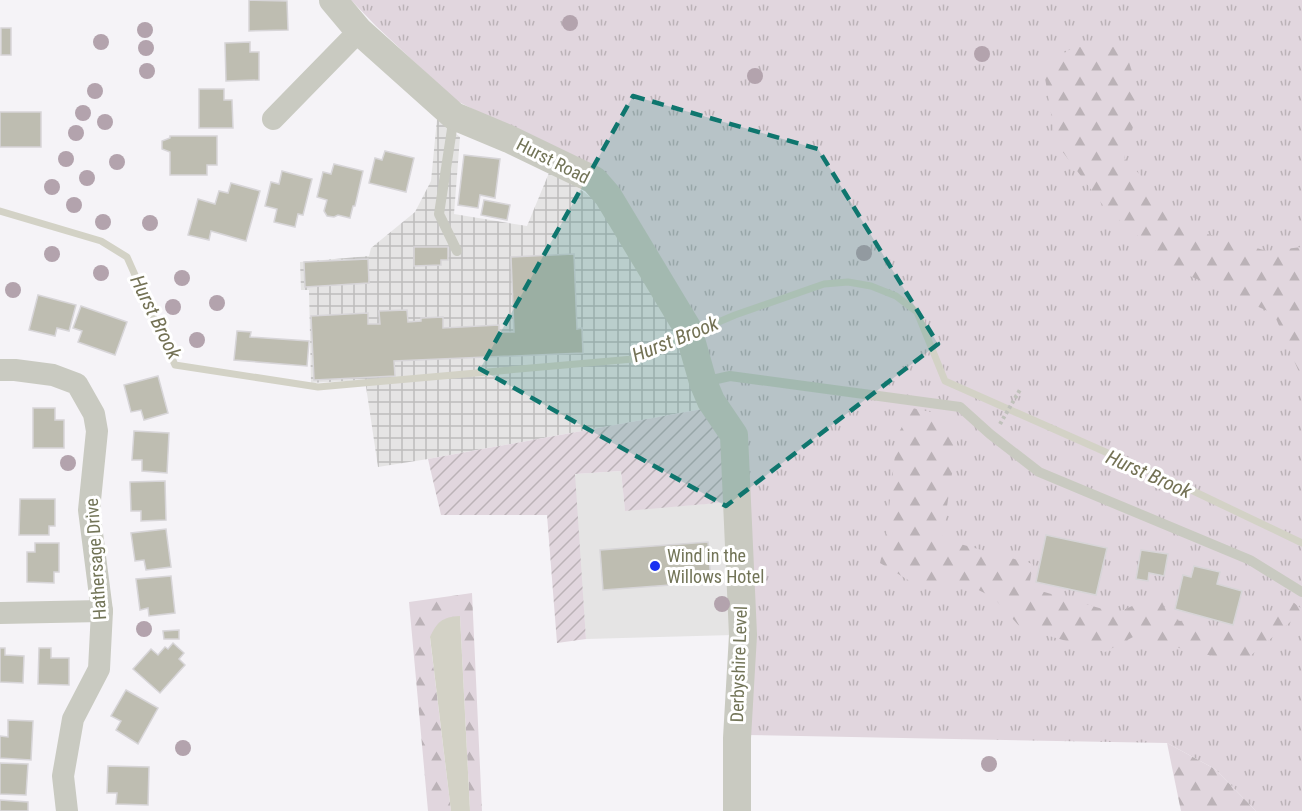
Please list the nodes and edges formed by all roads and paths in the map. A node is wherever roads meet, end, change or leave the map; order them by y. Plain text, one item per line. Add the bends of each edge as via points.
1 (333, 0) edge
2 (359, 31) junction
3 (454, 116) junction
4 (273, 119) dead end
5 (457, 251) dead end
6 (0, 370) edge
7 (700, 374) junction
8 (1021, 388) dead end
9 (1001, 422) dead end
10 (1302, 592) edge
11 (102, 611) junction
12 (0, 613) edge
13 (68, 811) edge
14 (737, 811) edge

1 - 2 street, Hurst Road
2 - 3 street, Hurst Road
2 - 4 street
3 - 5 lane via 439,214
3 - 7 street, Hurst Road via 594,180 608,196 688,329
6 - 11 street, Hathersage Drive via 53,375 77,384 94,414 97,431 89,510
7 - 10 lane via 960,407 1039,472 1250,560
7 - 14 street, Derbyshire Level via 711,401 734,435 743,635
8 - 9 path
11 - 12 street
11 - 13 street, Hathersage Drive via 99,669 74,719 63,776

